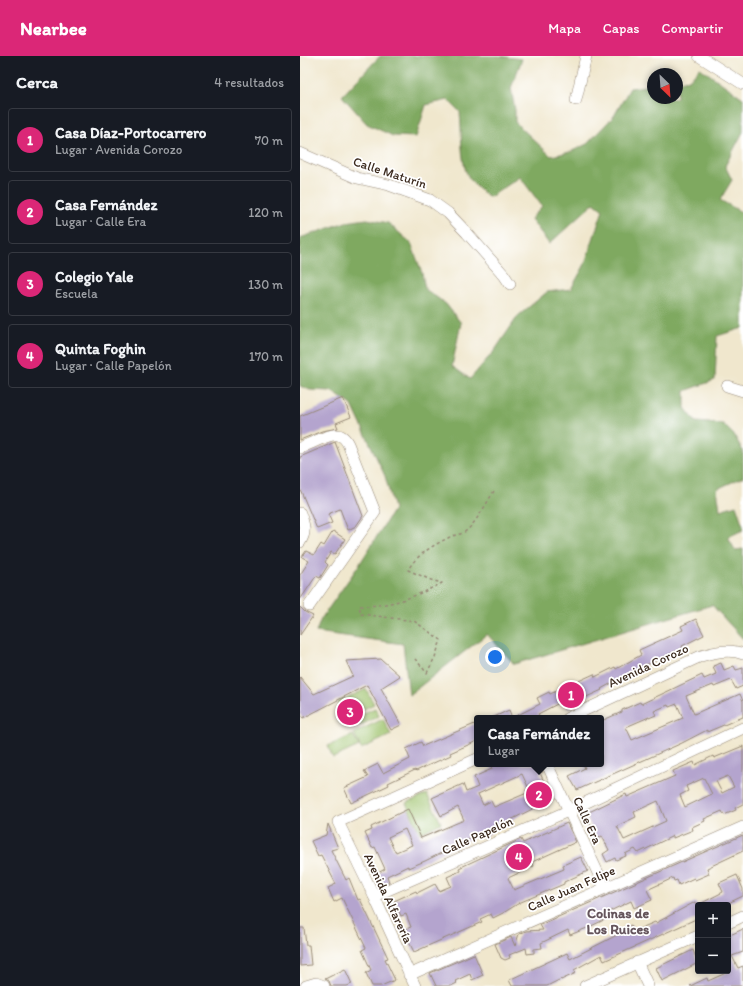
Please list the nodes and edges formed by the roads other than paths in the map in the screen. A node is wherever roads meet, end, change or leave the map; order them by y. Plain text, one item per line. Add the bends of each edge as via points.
1 (586, 56) edge
2 (699, 56) edge
3 (743, 84) edge
4 (576, 100) dead end
5 (300, 153) edge
6 (510, 284) dead end
7 (728, 386) dead end
8 (743, 391) edge
9 (300, 448) edge
10 (300, 513) edge
11 (300, 542) edge
12 (309, 606) dead end
13 (743, 654) edge
14 (574, 715) edge
15 (743, 728) edge
16 (474, 761) edge
17 (548, 767) edge
18 (568, 810) junction
19 (743, 827) edge
20 (605, 888) junction
21 (374, 896) junction
22 (743, 916) edge
23 (731, 922) edge
24 (695, 937) edge
25 (637, 962) junction
26 (410, 975) junction
27 (306, 986) edge
28 (324, 986) edge
29 (415, 986) edge
30 (585, 986) edge
31 (648, 986) edge

1 - 4 street
2 - 3 street
5 - 6 street, Calle Maturín via 357,178 390,185 430,200 448,213
7 - 8 street
9 - 12 street via 333,435 345,439 375,512
10 - 11 street via 305,533
13 - 14 street, Avenida Corozo via 712,652
15 - 18 street, Calle Papelón
16 - 21 street, Avenida Alfarería via 338,822
17 - 18 street, Calle Era
18 - 20 street, Calle Era
18 - 21 street, Calle Papelón
19 - 20 street, Calle Juan Felipe
20 - 26 street, Calle Juan Felipe
21 - 26 street, Avenida Alfarería
22 - 23 street
24 - 25 street
25 - 30 street
25 - 31 street
26 - 29 street, Avenida Alfarería
27 - 28 street via 316,983

